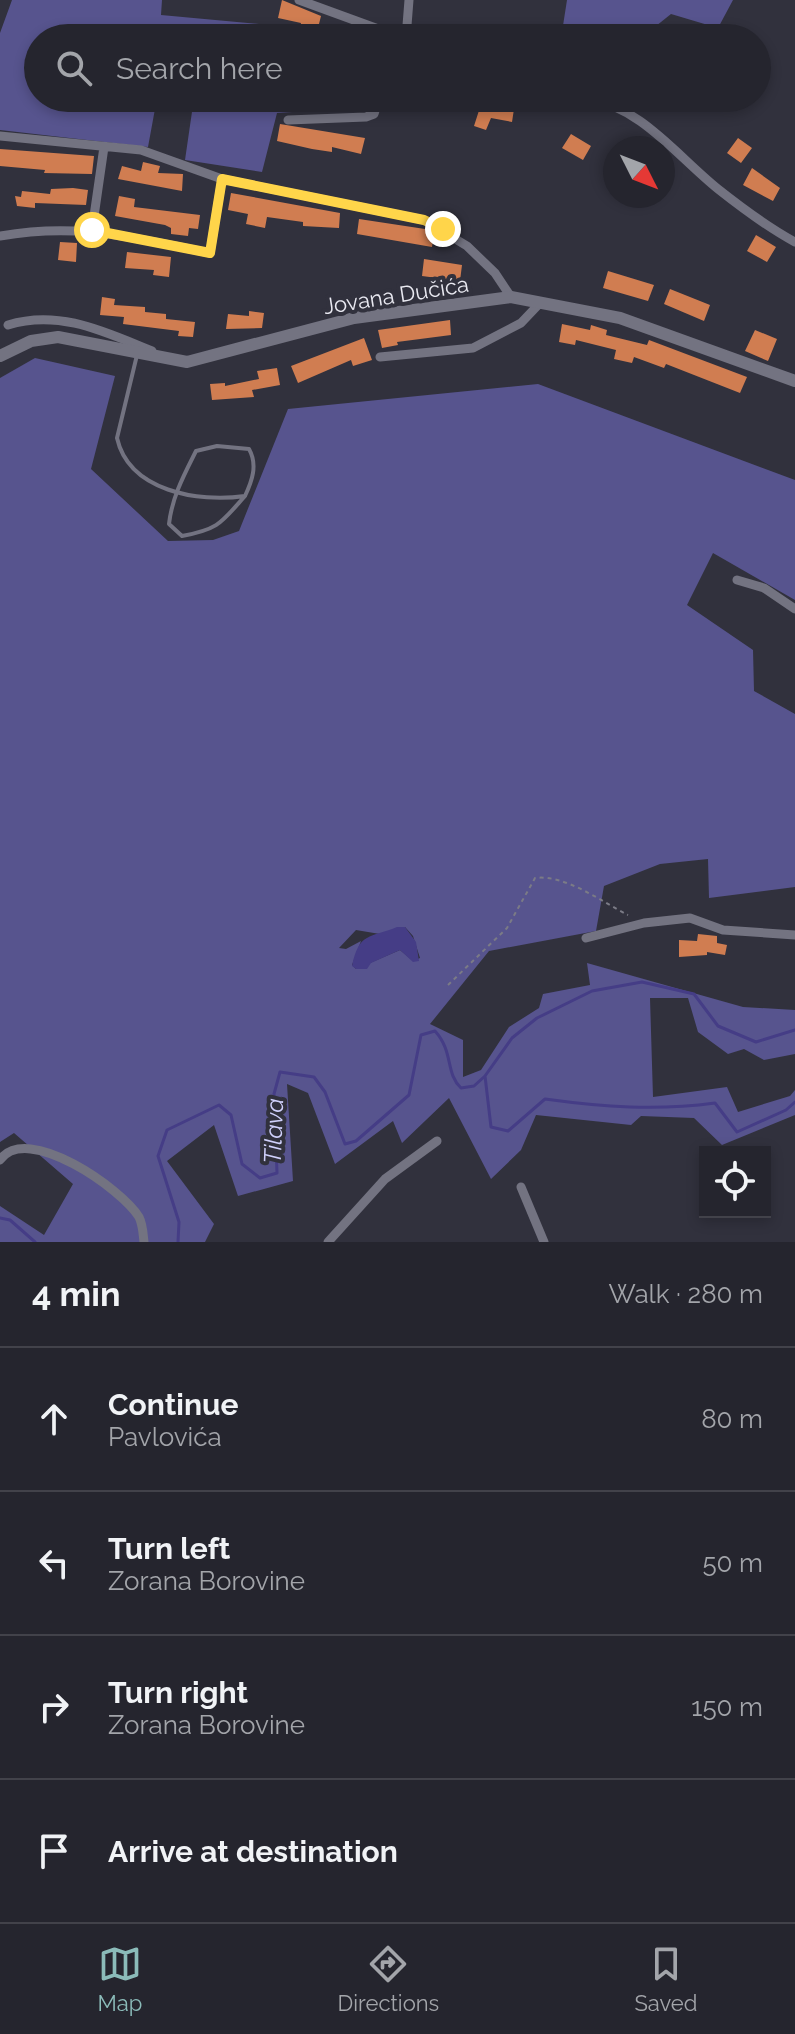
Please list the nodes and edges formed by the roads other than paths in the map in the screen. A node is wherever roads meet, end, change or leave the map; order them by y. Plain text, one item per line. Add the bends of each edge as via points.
1 (299, 0) edge
2 (409, 0) edge
3 (361, 24) edge
4 (406, 24) edge
5 (375, 112) edge
6 (625, 112) edge
7 (288, 120) dead end
8 (0, 136) edge
9 (104, 147) junction
10 (222, 179) junction
11 (92, 230) junction
12 (0, 236) edge
13 (795, 242) edge
14 (511, 297) junction
15 (540, 303) junction
16 (8, 325) dead end
17 (137, 352) junction
18 (0, 356) edge
19 (166, 357) junction
20 (380, 357) dead end
21 (795, 381) edge
22 (177, 492) junction
23 (245, 496) junction
24 (737, 580) dead end
25 (795, 609) edge
26 (795, 935) edge
27 (586, 938) dead end
28 (437, 1141) dead end
29 (0, 1160) edge
30 (521, 1187) dead end
31 (144, 1242) edge
32 (328, 1242) edge
33 (544, 1242) edge

1 - 3 street
2 - 4 street
5 - 7 street via 366,117
6 - 13 street via 720,190
8 - 9 street
9 - 10 street via 141,150
9 - 11 street
10 - 11 street via 210,253
10 - 14 street via 424,220 476,254
11 - 12 street via 53,228
14 - 15 main road, Jovana Dučića
14 - 19 main road, Jovana Dučića via 354,318 205,359
15 - 20 street via 521,323 473,348
15 - 21 main road, Jovana Dučića via 620,318
16 - 19 street via 52,319 86,324
17 - 18 main road, Jovana Dučića via 58,337 31,341
17 - 19 main road, Jovana Dučića
17 - 22 lane via 119,421 120,452 134,472
22 - 23 lane
22 - 23 lane via 169,524 182,536 212,531
22 - 23 lane via 196,451 217,446 249,449 254,457
24 - 25 street via 764,588
26 - 27 street via 711,927 690,918
28 - 32 street via 385,1179
29 - 31 street via 17,1149 71,1161 137,1215
30 - 33 street

